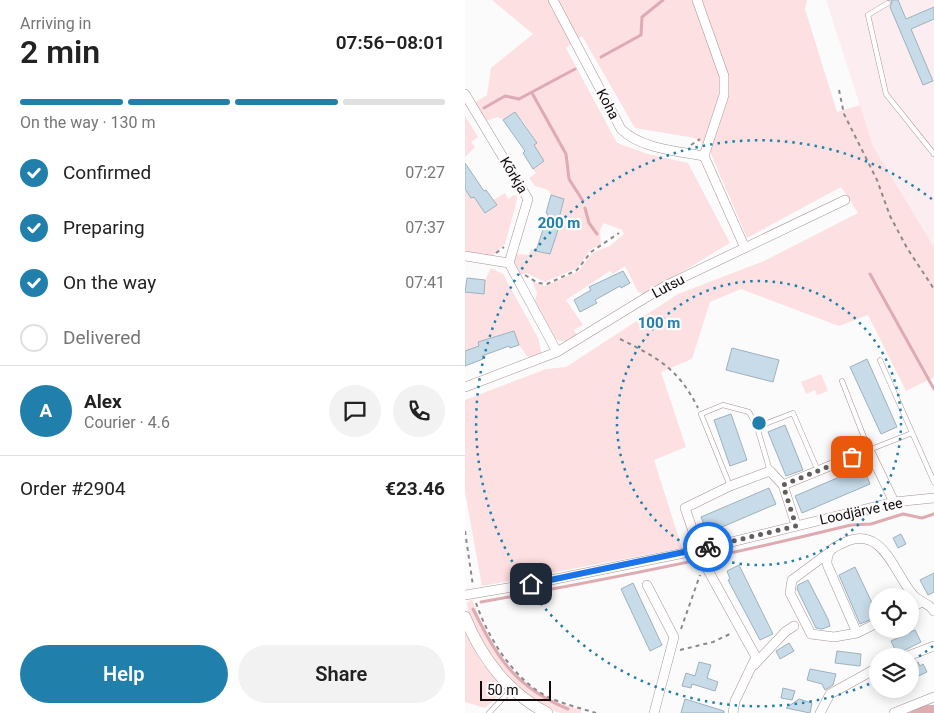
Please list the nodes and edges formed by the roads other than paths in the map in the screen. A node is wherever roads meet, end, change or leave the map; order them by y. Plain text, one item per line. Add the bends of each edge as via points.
1 (553, 0) edge
2 (697, 0) edge
3 (888, 3) dead end
4 (465, 94) edge
5 (934, 154) edge
6 (704, 156) junction
7 (845, 200) dead end
8 (745, 248) junction
9 (465, 256) edge
10 (509, 262) junction
11 (557, 352) junction
12 (880, 360) dead end
13 (842, 381) dead end
14 (465, 387) edge
15 (757, 428) junction
16 (912, 433) junction
17 (869, 450) junction
18 (770, 471) junction
19 (818, 471) junction
20 (934, 482) edge
21 (783, 485) junction
22 (730, 486) junction
23 (934, 498) edge
24 (894, 502) junction
25 (796, 526) junction
26 (700, 552) junction
27 (827, 554) junction
28 (647, 585) dead end
29 (465, 595) edge
30 (922, 602) junction
31 (919, 604) edge
32 (934, 611) edge
33 (465, 616) edge
34 (794, 626) dead end
35 (869, 628) edge
36 (857, 633) junction
37 (934, 646) edge
38 (919, 652) edge
39 (753, 665) junction
40 (869, 672) edge
41 (511, 690) junction
42 (934, 696) edge
43 (489, 713) edge
44 (547, 713) edge
45 (654, 713) edge
46 (733, 713) edge
47 (820, 713) edge
48 (894, 713) edge

1 - 6 street, Koha via 621,129 642,143
2 - 6 street via 725,85
3 - 5 lane via 868,15 886,94
4 - 10 street, Kõrkja via 528,199
6 - 8 street
7 - 8 street, Lutsu
8 - 11 street, Lutsu via 665,286
9 - 10 street
10 - 11 street
11 - 14 street, Lutsu
12 - 16 lane
13 - 17 lane
15 - 18 lane
15 - 19 lane via 793,413
15 - 22 lane via 749,412 723,405 701,414
16 - 17 lane
16 - 20 lane
17 - 19 street
17 - 24 street
18 - 21 street
18 - 22 street
19 - 21 street
21 - 25 street
22 - 26 street via 685,508
23 - 24 street, Loodjärve tee
24 - 25 street, Loodjärve tee
25 - 26 street, Loodjärve tee
26 - 29 street, Loodjärve tee
26 - 39 street via 756,657
27 - 30 street via 846,541 866,539 879,543 914,596
27 - 36 street via 827,564
27 - 36 street via 792,580 790,593 811,634 835,637
28 - 45 street via 674,637
30 - 31 street
30 - 32 street
33 - 41 street via 493,667
34 - 39 street
35 - 36 street
37 - 38 street
39 - 46 street via 735,701
40 - 47 street via 830,694
41 - 43 lane
41 - 44 street
42 - 48 street

